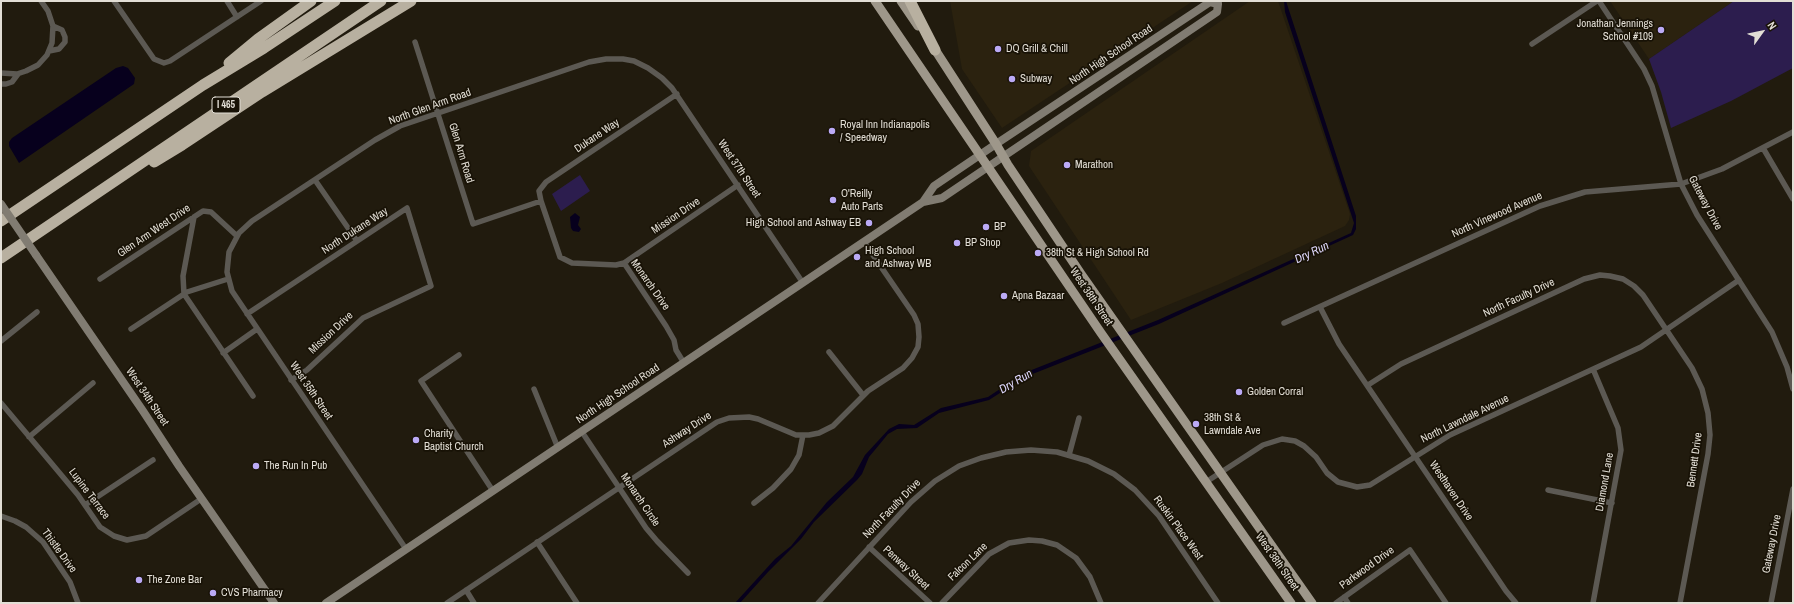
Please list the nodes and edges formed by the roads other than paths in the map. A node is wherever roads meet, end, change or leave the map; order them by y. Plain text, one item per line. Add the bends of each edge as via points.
1 (41, 1) edge
2 (114, 1) edge
3 (226, 1) edge
4 (311, 1) edge
5 (335, 1) edge
6 (381, 1) edge
7 (411, 1) edge
8 (875, 1) edge
9 (901, 1) edge
10 (910, 1) edge
11 (1598, 1) edge
12 (258, 2) edge
13 (1220, 3) edge
14 (237, 17) junction
15 (53, 26) junction
16 (415, 42) dead end
17 (1532, 44) dead end
18 (935, 50) junction
19 (49, 51) junction
20 (653, 71) joint
21 (1, 73) edge
22 (18, 74) junction
23 (1, 84) edge
24 (203, 85) junction
25 (677, 94) junction
26 (439, 114) junction
27 (1793, 132) edge
28 (996, 144) junction
29 (1763, 148) junction
30 (980, 156) junction
31 (1002, 157) junction
32 (988, 166) junction
33 (315, 180) junction
34 (1681, 184) junction
35 (738, 185) junction
36 (1793, 199) edge
37 (541, 201) junction
38 (923, 202) junction
39 (1, 204) edge
40 (72, 210) junction
41 (194, 217) junction
42 (1, 220) edge
43 (237, 236) junction
44 (357, 241) junction
45 (864, 242) junction
46 (1, 258) edge
47 (624, 263) junction
48 (100, 279) dead end
49 (228, 279) junction
50 (1739, 280) junction
51 (803, 283) junction
52 (431, 286) joint
53 (184, 294) junction
54 (1320, 307) junction
55 (37, 312) dead end
56 (247, 314) junction
57 (1284, 323) dead end
58 (131, 329) dead end
59 (257, 329) junction
60 (1666, 330) junction
61 (1, 342) edge
62 (829, 352) dead end
63 (223, 353) junction
64 (459, 355) dead end
65 (684, 363) junction
66 (1593, 369) junction
67 (292, 380) junction
68 (93, 383) dead end
69 (1368, 385) junction
70 (534, 389) dead end
71 (1793, 389) edge
72 (863, 395) junction
73 (253, 396) dead end
74 (1, 403) edge
75 (1079, 418) dead end
76 (582, 432) junction
77 (803, 436) junction
78 (29, 437) junction
79 (558, 448) junction
80 (1069, 455) junction
81 (1416, 456) junction
82 (153, 460) dead end
83 (1220, 472) junction
84 (1206, 482) junction
85 (619, 487) junction
86 (1793, 489) edge
87 (1548, 490) dead end
88 (494, 491) junction
89 (201, 499) junction
90 (754, 503) dead end
91 (1612, 503) junction
92 (85, 505) junction
93 (1791, 510) edge
94 (1, 516) edge
95 (537, 542) junction
96 (869, 547) junction
97 (406, 549) junction
98 (688, 573) dead end
99 (466, 590) junction
100 (1344, 597) junction
101 (78, 603) edge
102 (274, 603) edge
103 (326, 603) edge
104 (447, 603) edge
105 (474, 603) edge
106 (577, 603) edge
107 (818, 603) edge
108 (930, 603) edge
109 (942, 603) edge
110 (1101, 603) edge
111 (1218, 603) edge
112 (1291, 603) edge
113 (1312, 603) edge
114 (1336, 603) edge
115 (1348, 603) edge
116 (1446, 603) edge
117 (1516, 603) edge
118 (1593, 603) edge
119 (1680, 603) edge
120 (1771, 603) edge

1 - 15 street
2 - 14 street via 154,59 162,63 170,61
3 - 14 street
4 - 24 highway via 258,39
5 - 24 highway, I 465
6 - 40 highway, I 465
7 - 40 highway via 262,92 182,145
8 - 30 main road, West 38th Street
9 - 18 main road, West 38th Street
10 - 18 highway
11 - 17 street
11 - 34 street, Gateway Drive via 1639,60 1650,81
12 - 14 street
13 - 28 street, North High School Road via 1210,2
13 - 31 street, North High School Road via 1217,12
15 - 19 street
15 - 19 street via 62,30 65,40 59,49
16 - 26 street, Glen Arm Road
18 - 28 main road, West 38th Street
19 - 22 street via 35,67
20 - 25 street, West 37th Street
20 - 26 street, North Glen Arm Road via 630,60 596,60
21 - 22 street
22 - 23 street via 12,82
24 - 42 highway, I 465
25 - 35 street, West 37th Street
25 - 37 street, Dukane Way via 546,182 539,191
26 - 33 street, North Glen Arm Road via 389,132
26 - 37 street, Glen Arm Road via 473,224
27 - 29 street, North Vinewood Avenue
28 - 30 street, North High School Road
28 - 31 main road, West 38th Street
29 - 34 street, North Vinewood Avenue via 1717,171
29 - 36 street
30 - 32 main road, West 38th Street
30 - 38 street, North High School Road via 934,186
31 - 32 street, North High School Road
31 - 83 main road, West 38th Street
32 - 38 street, North High School Road via 942,198
32 - 84 main road, West 38th Street
33 - 43 street, North Glen Arm Road via 252,221
33 - 44 street
34 - 50 street, Gateway Drive via 1697,215
34 - 54 street, North Vinewood Avenue via 1585,192 1540,206
35 - 47 street, Mission Drive
35 - 51 street, West 37th Street
37 - 47 street, Monarch Drive via 560,256 572,262 616,265
38 - 45 street, North High School Road
39 - 89 street, West 34th Street, bridge
40 - 46 highway, I 465
41 - 43 street, Glen Arm West Drive via 202,211 211,212
41 - 48 street, Glen Arm West Drive
41 - 53 street via 183,276
43 - 49 street, West 35th Street via 227,258
44 - 52 street, North Dukane Way via 407,208
44 - 56 street, North Dukane Way
45 - 51 street, North High School Road
45 - 72 street, Ashway Drive via 914,315 919,337 917,350 908,363
47 - 65 street, Monarch Drive via 666,326
49 - 53 street
49 - 56 street, West 35th Street via 235,297
50 - 60 street, North Lawndale Avenue
50 - 71 street, Gateway Drive via 1772,332
51 - 65 street, North High School Road
52 - 67 street, Mission Drive via 362,318 307,370
53 - 58 street
53 - 63 street
54 - 57 street, North Vinewood Avenue
54 - 69 street, Westhaven Drive via 1335,336
55 - 61 street
56 - 59 street, West 35th Street
59 - 63 street
59 - 67 street, West 35th Street
60 - 66 street, North Lawndale Avenue via 1641,346
60 - 69 street, North Faculty Drive via 1634,286 1616,277 1593,276 1401,364
60 - 119 street, Bennett Drive via 1695,374 1704,395 1710,429 1707,461
62 - 72 street
63 - 73 street
64 - 88 street via 421,381
65 - 76 street, North High School Road
66 - 81 street, North Lawndale Avenue via 1450,435
66 - 91 street, Diamond Lane via 1615,419 1620,438 1621,457
67 - 97 street, West 35th Street
68 - 78 street
69 - 81 street, Westhaven Drive
70 - 79 street
72 - 77 street, Ashway Drive via 830,428
74 - 78 street, Lupine Terrace
75 - 80 street
76 - 79 street, North High School Road
76 - 85 street, Monarch Circle
77 - 85 street, Ashway Drive via 755,418 730,418 712,425
77 - 90 street via 799,455 791,469 774,488
78 - 92 street, Lupine Terrace
79 - 88 street, North High School Road
80 - 96 street, North Faculty Drive via 1050,451 1021,450 993,454 966,463 940,477 922,491
80 - 111 street, Ruskin Place West via 1102,468 1140,494 1159,516
81 - 83 street, North Lawndale Avenue via 1374,483 1354,487 1343,485 1333,479 1304,446 1296,441 1282,439 1263,445
81 - 117 street, Westhaven Drive
82 - 92 street
83 - 84 street, North Lawndale Avenue
83 - 113 main road, West 38th Street
84 - 112 main road, West 38th Street
85 - 95 street, Ashway Drive
85 - 98 street, Monarch Circle via 657,541
86 - 93 street, Gateway Drive
87 - 91 street
88 - 97 street, North High School Road
89 - 92 street, Lupine Terrace via 149,535 133,539 120,538 105,531
89 - 102 street, West 34th Street
91 - 118 street, Diamond Lane
93 - 120 street, Gateway Drive
94 - 101 street, Thistle Drive via 26,527 43,542 70,582
95 - 99 street, Ashway Drive
95 - 106 street
96 - 107 street, North Faculty Drive
96 - 108 street, Penway Street
97 - 103 street, North High School Road
99 - 104 street, Ashway Drive
99 - 105 street
100 - 114 street, Parkwood Drive
100 - 115 street
100 - 116 street, Parkwood Drive via 1410,550
109 - 110 street, Falcon Lane via 989,554 1009,543 1029,540 1057,545 1076,558 1090,577

